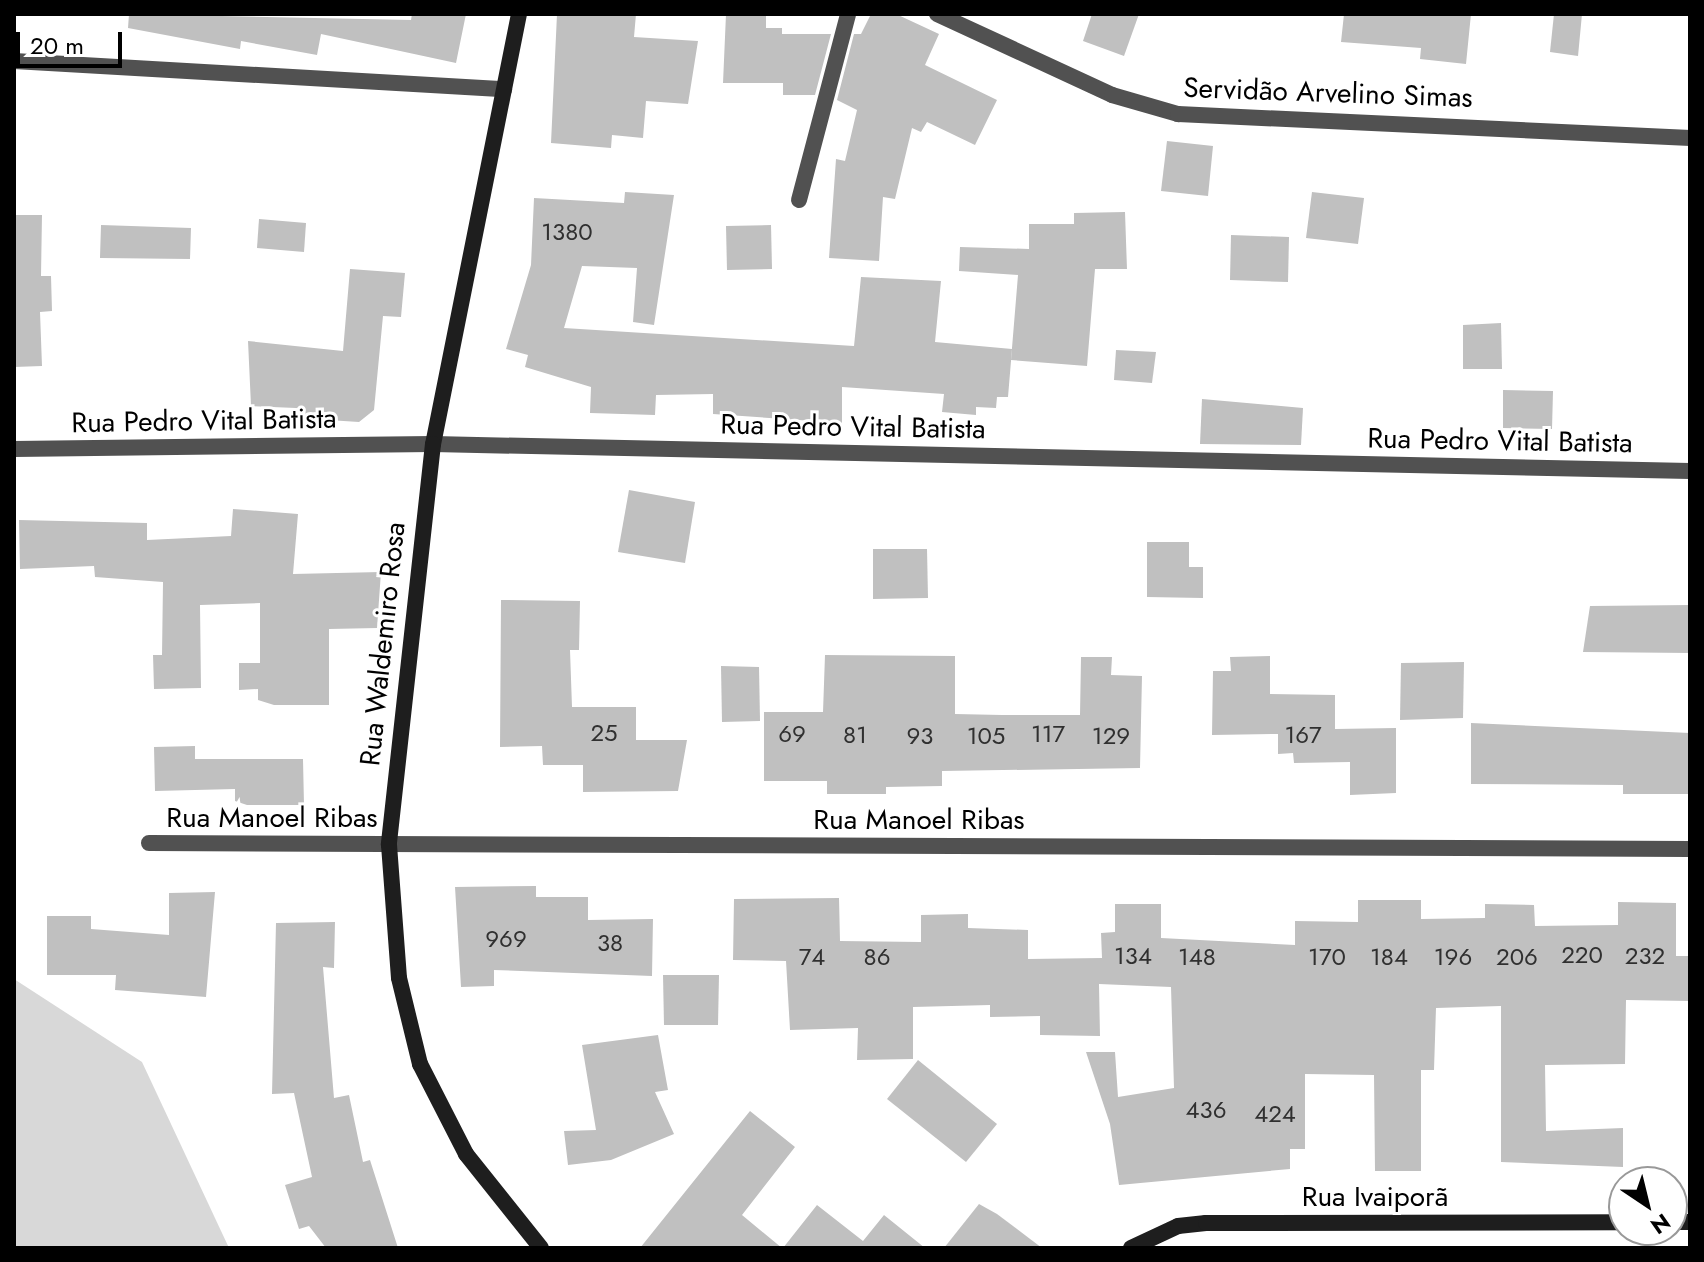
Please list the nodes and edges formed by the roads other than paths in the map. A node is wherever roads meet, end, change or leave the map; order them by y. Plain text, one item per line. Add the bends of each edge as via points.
1 (519, 14) edge
2 (848, 14) edge
3 (937, 14) edge
4 (14, 61) edge
5 (504, 89) junction
6 (1690, 138) edge
7 (799, 200) dead end
8 (433, 444) junction
9 (14, 449) edge
10 (1690, 471) edge
11 (149, 843) dead end
12 (389, 845) junction
13 (1690, 849) edge
14 (1608, 1222) edge
15 (541, 1248) edge
16 (1131, 1248) edge

1 - 5 street, Rua Waldemiro Rosa
2 - 7 street
3 - 6 street, Servidão Arvelino Simas via 1112,95 1178,114
4 - 5 street
5 - 8 street, Rua Waldemiro Rosa
8 - 9 street, Rua Pedro Vital Batista
8 - 10 street, Rua Pedro Vital Batista
8 - 12 street, Rua Waldemiro Rosa
11 - 12 street, Rua Manoel Ribas
12 - 13 street, Rua Manoel Ribas
12 - 15 street, Rua Waldemiro Rosa via 399,978 420,1064 466,1154
14 - 16 street, Rua Ivaiporã via 1206,1223 1178,1226

